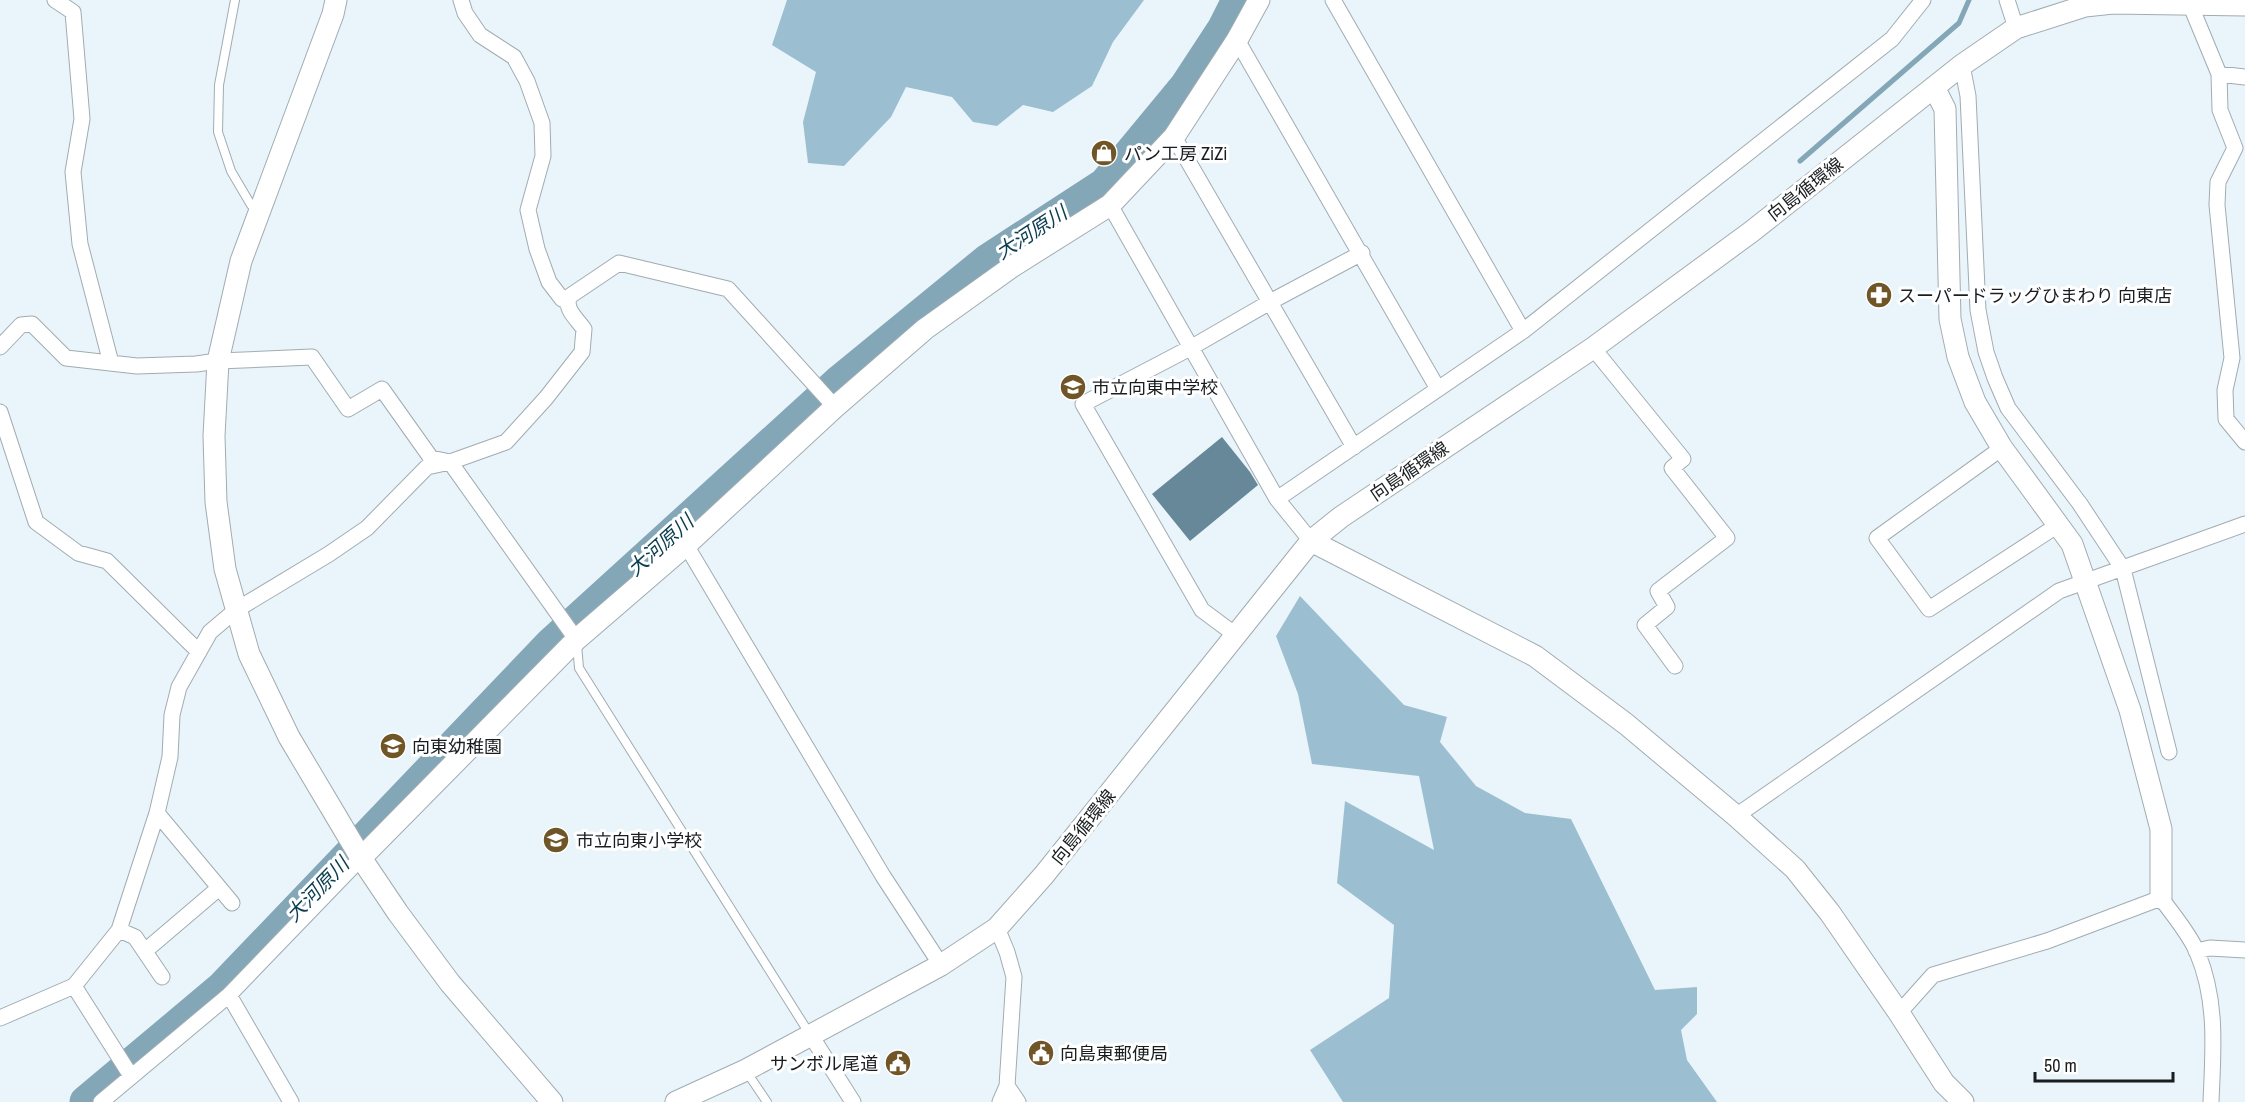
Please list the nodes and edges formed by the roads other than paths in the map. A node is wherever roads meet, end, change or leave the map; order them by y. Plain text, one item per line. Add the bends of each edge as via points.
1 (55, 0) edge
2 (235, 0) edge
3 (336, 0) edge
4 (461, 0) edge
5 (1259, 0) edge
6 (1333, 0) edge
7 (1923, 0) edge
8 (2008, 2) edge
9 (2190, 4) junction
10 (2245, 5) edge
11 (2016, 28) junction
12 (1237, 40) junction
13 (1962, 65) junction
14 (2219, 74) junction
15 (2245, 77) edge
16 (1934, 87) junction
17 (1174, 137) junction
18 (1110, 205) junction
19 (261, 211) junction
20 (1362, 253) junction
21 (567, 301) junction
22 (1270, 302) junction
23 (1523, 331) junction
24 (0, 347) edge
25 (1192, 347) junction
26 (1593, 348) junction
27 (218, 361) junction
28 (111, 363) junction
29 (1438, 389) junction
30 (835, 407) junction
31 (0, 412) edge
32 (2245, 442) edge
33 (1354, 447) junction
34 (2002, 448) junction
35 (450, 462) junction
36 (1277, 499) junction
37 (2058, 525) junction
38 (2245, 525) edge
39 (1311, 541) junction
40 (686, 545) junction
41 (2123, 569) junction
42 (2085, 581) junction
43 (237, 610) junction
44 (570, 631) junction
45 (1237, 636) junction
46 (198, 652) junction
47 (1675, 666) dead end
48 (2169, 752) dead end
49 (157, 813) junction
50 (1736, 816) junction
51 (361, 858) junction
52 (219, 888) junction
53 (2161, 898) junction
54 (232, 903) dead end
55 (997, 927) junction
56 (119, 930) junction
57 (2245, 950) edge
58 (145, 951) junction
59 (2196, 951) junction
60 (941, 965) junction
61 (162, 977) dead end
62 (74, 986) junction
63 (229, 995) junction
64 (1899, 1013) junction
65 (0, 1018) edge
66 (810, 1034) junction
67 (746, 1070) junction
68 (132, 1076) junction
69 (1007, 1086) junction
70 (100, 1102) edge
71 (291, 1102) edge
72 (552, 1102) edge
73 (676, 1102) edge
74 (767, 1102) edge
75 (853, 1102) edge
76 (1000, 1102) edge
77 (1018, 1102) edge
78 (1963, 1102) edge
79 (2211, 1102) edge

1 - 28 street via 73,12 82,119 73,172 80,244
2 - 19 lane via 219,85 218,132 231,171 251,205
3 - 19 street
4 - 21 street via 480,35 514,57 528,81 542,123 543,156 528,210 549,282
5 - 12 street
6 - 23 street
7 - 23 street via 1892,39
8 - 11 street
9 - 10 street, 向島循環線
9 - 11 street, 向島循環線 via 2085,6
9 - 14 street
11 - 13 street, 向島循環線
12 - 17 street
12 - 20 street
13 - 16 street, 向島循環線
13 - 41 street via 1968,96 1978,310 1986,352 2008,408
14 - 15 street
14 - 32 street via 2220,110 2235,148 2218,182 2217,205 2232,358 2225,390 2226,419
16 - 26 street, 向島循環線 via 1751,232
16 - 34 street via 1945,109 1950,319 1958,357 1975,402
17 - 18 street
17 - 22 street
18 - 25 street
18 - 30 street via 1013,266 925,329
19 - 27 street via 241,261
20 - 22 street
20 - 29 street
21 - 30 street via 619,262 728,289
21 - 35 street via 584,329 582,352 506,442
22 - 25 street
22 - 33 street
23 - 29 street
24 - 28 street via 21,325 32,324 66,358
25 - 36 street
25 - 45 street via 1083,404 1202,610
26 - 39 street, 向島循環線
26 - 47 street via 1683,459 1672,468 1727,538 1658,591 1667,608 1645,625
27 - 28 street via 137,366
27 - 35 street via 312,357 348,409 382,389 431,458
27 - 43 street via 216,502 225,569
29 - 33 street
30 - 40 street
31 - 46 street via 36,522 78,553 107,561
33 - 36 street
34 - 37 street
34 - 37 street via 1877,538 1929,609
35 - 43 street via 427,467 367,528
35 - 44 street
36 - 39 street
37 - 42 street via 2072,544
38 - 41 street
39 - 45 street, 向島循環線
39 - 50 street via 1535,656 1626,724
40 - 44 street
40 - 60 street via 883,876
41 - 42 street
41 - 48 street
42 - 50 street via 2059,591
42 - 53 street via 2130,710 2161,830
43 - 46 street via 210,632
43 - 51 street via 249,654 289,737
44 - 51 street
44 - 66 lane via 579,668
45 - 55 street, 向島循環線 via 1044,875
46 - 49 street via 179,687 172,715 170,758
49 - 52 street
49 - 56 street
50 - 64 street via 1795,869
51 - 63 street
51 - 72 street via 450,983
52 - 54 street
52 - 58 street
53 - 59 street
53 - 64 street via 2047,941 1933,975
55 - 60 street, 向島循環線
55 - 69 street via 1014,977
56 - 58 street via 135,937
56 - 62 street
57 - 59 street
58 - 61 street
59 - 79 street via 2214,1023
60 - 66 street, 向島循環線
62 - 65 street
62 - 68 street
63 - 68 street
63 - 71 street
64 - 78 street via 1944,1083
66 - 67 street, 向島循環線
66 - 75 street
67 - 73 street, 向島循環線
67 - 74 lane
68 - 70 street
69 - 76 street
69 - 77 street

